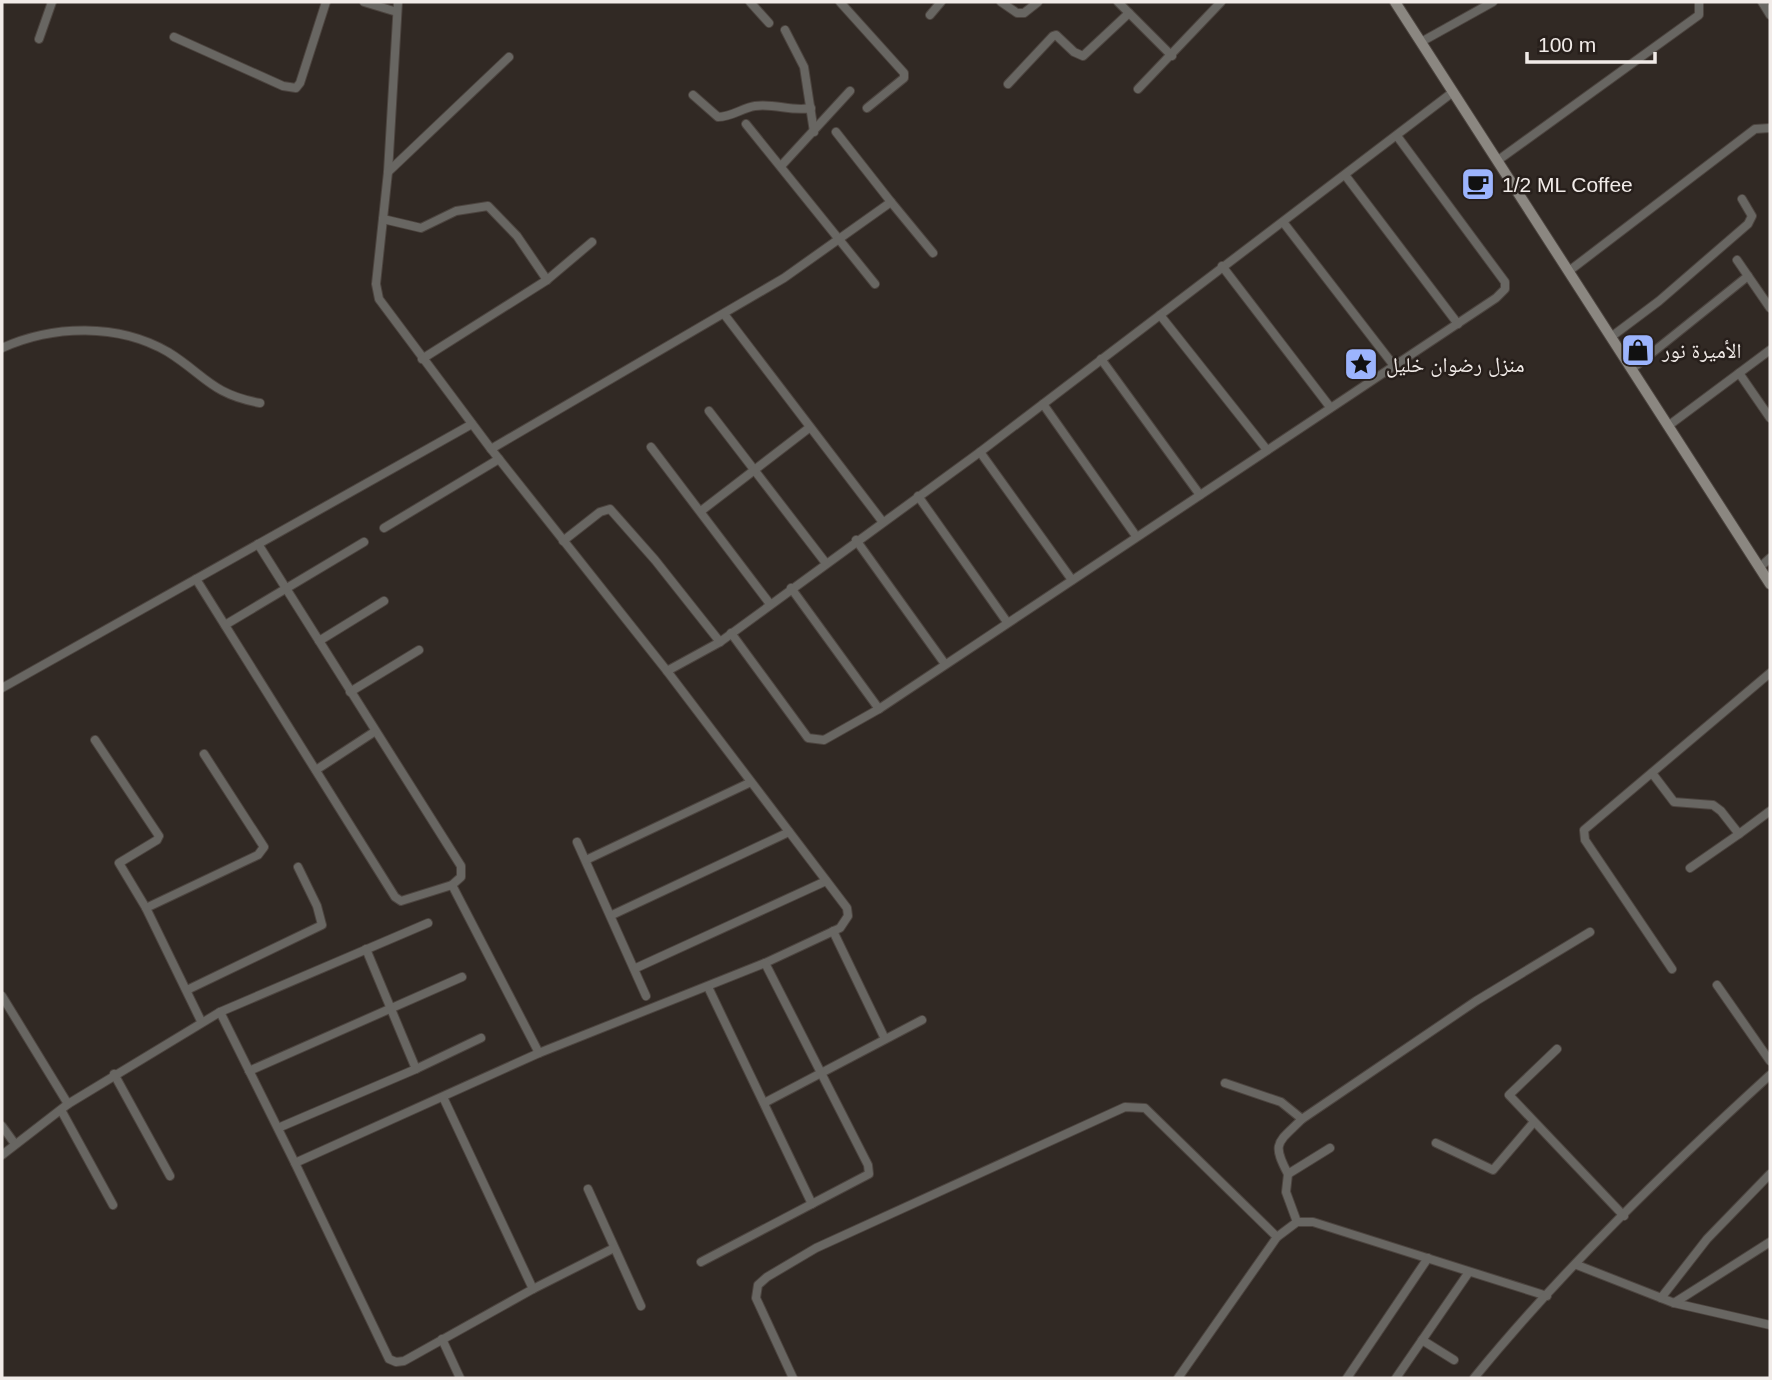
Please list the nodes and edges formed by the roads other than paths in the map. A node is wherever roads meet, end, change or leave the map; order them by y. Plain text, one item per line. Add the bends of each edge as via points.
1 (52, 2) edge
2 (326, 2) edge
3 (364, 2) edge
4 (398, 2) edge
5 (750, 2) edge
6 (840, 2) edge
7 (941, 2) edge
8 (1001, 2) edge
9 (1038, 2) edge
10 (1118, 2) edge
11 (1221, 2) edge
12 (1493, 2) edge
13 (1699, 2) edge
14 (1762, 2) edge
15 (1400, 4) edge
16 (397, 12) junction
17 (1129, 13) junction
18 (930, 15) dead end
19 (1770, 15) edge
20 (769, 23) dead end
21 (785, 30) dead end
22 (174, 37) dead end
23 (39, 39) dead end
24 (1421, 42) junction
25 (1172, 56) junction
26 (509, 57) dead end
27 (1008, 84) dead end
28 (1139, 89) dead end
29 (850, 91) dead end
30 (1453, 92) junction
31 (693, 95) dead end
32 (811, 108) junction
33 (867, 108) dead end
34 (746, 124) dead end
35 (1770, 128) edge
36 (814, 132) junction
37 (836, 132) dead end
38 (1397, 136) junction
39 (1497, 161) junction
40 (780, 166) junction
41 (388, 172) junction
42 (1345, 175) junction
43 (1742, 199) dead end
44 (891, 202) junction
45 (383, 219) junction
46 (1283, 222) junction
47 (838, 239) junction
48 (592, 242) dead end
49 (933, 253) dead end
50 (1737, 260) dead end
51 (1222, 266) junction
52 (1569, 271) junction
53 (1748, 276) junction
54 (547, 280) junction
55 (875, 284) dead end
56 (1770, 308) edge
57 (724, 314) junction
58 (1160, 315) junction
59 (1458, 324) junction
60 (1611, 337) junction
61 (2, 348) edge
62 (1770, 350) edge
63 (422, 359) junction
64 (1101, 359) junction
65 (1395, 367) junction
66 (1632, 369) junction
67 (1739, 373) junction
68 (260, 403) dead end
69 (1043, 404) junction
70 (1330, 407) junction
71 (709, 411) dead end
72 (1770, 418) edge
73 (472, 424) junction
74 (1668, 426) junction
75 (809, 428) junction
76 (651, 447) dead end
77 (491, 449) junction
78 (1267, 450) junction
79 (980, 452) junction
80 (499, 459) junction
81 (755, 470) junction
82 (1200, 495) junction
83 (918, 496) junction
84 (701, 512) junction
85 (883, 521) junction
86 (384, 527) dead end
87 (1136, 536) junction
88 (856, 540) junction
89 (563, 541) junction
90 (364, 542) dead end
91 (258, 544) junction
92 (1770, 558) edge
93 (825, 562) junction
94 (1759, 568) junction
95 (196, 579) junction
96 (1072, 580) junction
97 (1770, 583) edge
98 (791, 588) junction
99 (286, 589) junction
100 (384, 601) dead end
101 (770, 604) junction
102 (1007, 622) junction
103 (225, 625) junction
104 (730, 633) junction
105 (318, 641) junction
106 (720, 642) junction
107 (419, 650) dead end
108 (945, 664) junction
109 (667, 671) junction
110 (1770, 673) edge
111 (2, 688) edge
112 (350, 692) junction
113 (879, 709) junction
114 (374, 732) junction
115 (95, 740) dead end
116 (204, 754) dead end
117 (316, 770) junction
118 (1652, 773) junction
119 (750, 783) junction
120 (1770, 811) edge
121 (789, 832) junction
122 (1739, 834) junction
123 (577, 842) dead end
124 (586, 860) junction
125 (298, 867) dead end
126 (1690, 868) dead end
127 (826, 881) junction
128 (452, 885) junction
129 (146, 908) junction
130 (612, 915) junction
131 (428, 923) dead end
132 (833, 931) junction
133 (1590, 932) dead end
134 (366, 949) junction
135 (765, 963) junction
136 (636, 968) junction
137 (1672, 969) dead end
138 (462, 977) dead end
139 (1717, 985) dead end
140 (708, 987) junction
141 (187, 990) junction
142 (2, 996) edge
143 (646, 996) dead end
144 (391, 1009) junction
145 (220, 1012) junction
146 (922, 1020) dead end
147 (201, 1021) junction
148 (481, 1038) dead end
149 (885, 1039) junction
150 (1557, 1049) dead end
151 (539, 1053) junction
152 (1770, 1061) edge
153 (416, 1069) junction
154 (249, 1071) junction
155 (821, 1071) junction
156 (114, 1074) junction
157 (1770, 1075) edge
158 (1225, 1083) dead end
159 (443, 1097) junction
160 (764, 1103) junction
161 (64, 1107) junction
162 (1302, 1119) junction
163 (1534, 1123) junction
164 (2, 1126) edge
165 (278, 1128) junction
166 (1436, 1143) dead end
167 (15, 1144) junction
168 (1330, 1148) dead end
169 (2, 1155) edge
170 (295, 1163) junction
171 (1288, 1174) junction
172 (1770, 1174) edge
173 (170, 1176) dead end
174 (588, 1189) dead end
175 (812, 1204) junction
176 (113, 1205) dead end
177 (1624, 1216) junction
178 (1297, 1222) junction
179 (1277, 1237) junction
180 (1770, 1242) edge
181 (614, 1248) junction
182 (1428, 1258) junction
183 (701, 1262) dead end
184 (1577, 1265) junction
185 (1469, 1272) junction
186 (533, 1289) junction
187 (1547, 1296) junction
188 (1661, 1297) junction
189 (1674, 1303) junction
190 (640, 1306) dead end
191 (1770, 1325) edge
192 (442, 1339) junction
193 (1422, 1340) junction
194 (1454, 1360) dead end
195 (460, 1378) edge
196 (793, 1378) edge
197 (1178, 1378) edge
198 (1347, 1378) edge
199 (1396, 1378) edge
200 (1474, 1378) edge

1 - 23 street
2 - 22 street via 296,88
3 - 16 street
4 - 16 street
5 - 20 street
6 - 33 street via 904,74
7 - 18 street
8 - 9 street via 1024,13
10 - 17 street
11 - 25 street
12 - 24 street
13 - 39 street via 1699,15
14 - 19 street
15 - 24 main road
16 - 41 street
17 - 25 street
17 - 27 street via 1083,56 1053,36
21 - 32 street via 804,67
24 - 30 main road
25 - 28 street
26 - 41 street
29 - 36 street
30 - 38 street
30 - 39 main road
31 - 32 street via 718,117 752,106
32 - 36 street
34 - 40 street
35 - 52 street via 1755,130
36 - 40 street
37 - 44 street
38 - 42 street
38 - 59 street via 1505,282 1502,293
39 - 52 main road
40 - 47 street
41 - 45 street
42 - 46 street
42 - 59 street
43 - 60 street via 1752,216 1748,224
44 - 47 street
44 - 49 street
45 - 54 street via 421,228 456,211 488,206 517,236
45 - 63 street via 376,284 379,299
46 - 51 street
46 - 65 street
47 - 55 street
47 - 57 street
48 - 54 street
50 - 53 street
51 - 58 street
51 - 70 street
52 - 60 main road
53 - 56 street
53 - 66 street
54 - 63 street
57 - 75 street
57 - 77 street
58 - 64 street
58 - 78 street
59 - 65 street
60 - 66 main road
61 - 68 street via 35,336 70,331 119,334 169,353 217,389
62 - 67 street
63 - 73 street
64 - 69 street
64 - 82 street
65 - 70 street
66 - 74 main road
67 - 72 street
67 - 74 street
69 - 79 street
69 - 87 street
70 - 78 street
71 - 81 street
73 - 77 street
73 - 91 street
74 - 94 main road
75 - 81 street
75 - 85 street
76 - 84 street
77 - 80 street
78 - 82 street
79 - 83 street
79 - 96 street
80 - 86 street
80 - 89 street
81 - 84 street
81 - 93 street
82 - 87 street
83 - 85 street
83 - 102 street
84 - 101 street
85 - 88 street
87 - 96 street
88 - 93 street
88 - 108 street
89 - 106 street via 610,509
89 - 109 street
90 - 99 street
91 - 95 street
91 - 99 street
92 - 94 street
93 - 98 street
94 - 97 main road
95 - 103 street
95 - 111 street
96 - 102 street
98 - 101 street
98 - 113 street
99 - 103 street
99 - 105 street
100 - 105 street
101 - 104 street
102 - 108 street
103 - 117 street
104 - 106 street
104 - 113 street via 808,738 824,740
105 - 112 street
106 - 109 street
107 - 112 street
108 - 113 street
109 - 119 street
110 - 118 street
112 - 114 street
114 - 117 street
114 - 128 street via 461,866 461,877
115 - 129 street via 159,836 119,863
116 - 129 street via 263,843 263,852
117 - 128 street via 395,897 401,901
118 - 122 street via 1674,802 1713,805
118 - 137 street via 1583,835
119 - 121 street
119 - 124 street
120 - 122 street
121 - 127 street
121 - 130 street
122 - 126 street
123 - 124 street
124 - 130 street
125 - 141 street via 322,925
127 - 132 street via 848,912
127 - 136 street
128 - 151 street
129 - 141 street
130 - 136 street
131 - 134 street
132 - 135 street
132 - 149 street
133 - 162 street via 1476,1001
134 - 144 street
134 - 145 street
135 - 140 street
135 - 155 street
136 - 143 street
138 - 144 street
139 - 152 street
140 - 151 street
140 - 160 street
141 - 147 street
142 - 161 street
144 - 153 street
144 - 154 street
145 - 147 street
145 - 154 street
146 - 149 street
147 - 156 street
148 - 153 street
149 - 155 street
150 - 163 street via 1509,1092
151 - 159 street
153 - 165 street
154 - 165 street
155 - 160 street
155 - 175 street via 870,1169 865,1178
156 - 161 street
156 - 173 street
157 - 177 street
158 - 162 street via 1281,1102
159 - 170 street
159 - 186 street
160 - 175 street
161 - 167 street
161 - 176 street
162 - 171 street via 1277,1144 1276,1152
163 - 166 street via 1493,1170
163 - 177 street
164 - 167 street
165 - 170 street
167 - 169 street
168 - 171 street
170 - 192 street via 389,1359 404,1360
171 - 178 street via 1286,1192
172 - 188 street via 1707,1239
174 - 181 street
175 - 183 street
177 - 184 street
178 - 179 street
178 - 182 street via 1313,1222
179 - 196 street via 1145,1108 1125,1107 816,1248 758,1285 756,1298
179 - 197 street
180 - 189 street
181 - 186 street
181 - 190 street
182 - 185 street
182 - 198 street
184 - 187 street
184 - 188 street
185 - 187 street
185 - 193 street
186 - 192 street
187 - 200 street
188 - 189 street
189 - 191 street
192 - 195 street
193 - 194 street
193 - 199 street

